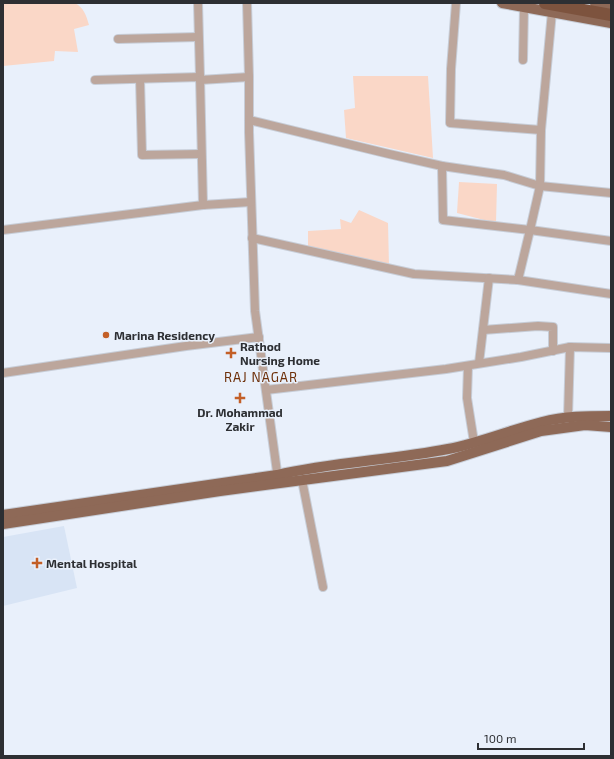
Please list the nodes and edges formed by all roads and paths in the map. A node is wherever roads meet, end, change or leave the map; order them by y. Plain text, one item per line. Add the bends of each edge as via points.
1 (198, 3) edge
2 (247, 3) edge
3 (456, 3) edge
4 (502, 3) edge
5 (567, 3) edge
6 (595, 3) edge
7 (611, 6) edge
8 (549, 7) edge
9 (524, 8) junction
10 (611, 11) edge
11 (611, 15) edge
12 (611, 23) edge
13 (198, 37) junction
14 (118, 39) dead end
15 (523, 60) dead end
16 (250, 77) junction
17 (140, 79) junction
18 (200, 79) junction
19 (95, 80) dead end
20 (249, 120) junction
21 (541, 130) junction
22 (201, 154) junction
23 (442, 166) junction
24 (540, 186) junction
25 (611, 193) edge
26 (251, 202) junction
27 (203, 205) junction
28 (3, 230) edge
29 (530, 230) junction
30 (252, 238) junction
31 (611, 241) edge
32 (489, 278) junction
33 (518, 280) junction
34 (611, 294) edge
35 (483, 330) junction
36 (259, 337) junction
37 (570, 347) junction
38 (611, 348) edge
39 (553, 351) junction
40 (479, 363) junction
41 (468, 366) junction
42 (3, 373) edge
43 (266, 390) junction
44 (611, 416) edge
45 (568, 417) junction
46 (611, 427) edge
47 (474, 442) junction
48 (278, 480) junction
49 (302, 480) junction
50 (5, 513) edge
51 (3, 524) edge
52 (323, 587) dead end

1 - 13 street
2 - 16 street
3 - 21 street via 450,69 450,123
4 - 9 main road
5 - 10 highway
6 - 7 main road
8 - 9 main road
8 - 11 highway
8 - 12 main road
8 - 21 street
9 - 15 street
13 - 14 street
13 - 18 street
16 - 18 street
16 - 20 street
17 - 18 street
17 - 19 street
17 - 22 street via 142,155
18 - 22 street
20 - 23 street
20 - 26 street
21 - 24 street
22 - 27 street
23 - 24 street via 504,175
23 - 29 street via 443,220
24 - 25 street
24 - 29 street
26 - 27 street
26 - 30 street
27 - 28 street
29 - 31 street
29 - 33 street
30 - 32 street via 414,274
30 - 36 street via 255,311
32 - 33 street
32 - 35 street
33 - 34 street
35 - 39 street via 553,327
35 - 40 street
36 - 42 street
36 - 43 street
37 - 38 street
37 - 39 street
37 - 45 street
39 - 40 street
40 - 41 street
41 - 43 street
41 - 47 street via 467,398
43 - 48 street
44 - 45 main road
45 - 47 main road via 541,422
46 - 49 main road via 586,425 541,431 446,461
47 - 48 main road via 402,457 295,471
48 - 49 main road
48 - 50 main road
48 - 51 main road
49 - 52 street

